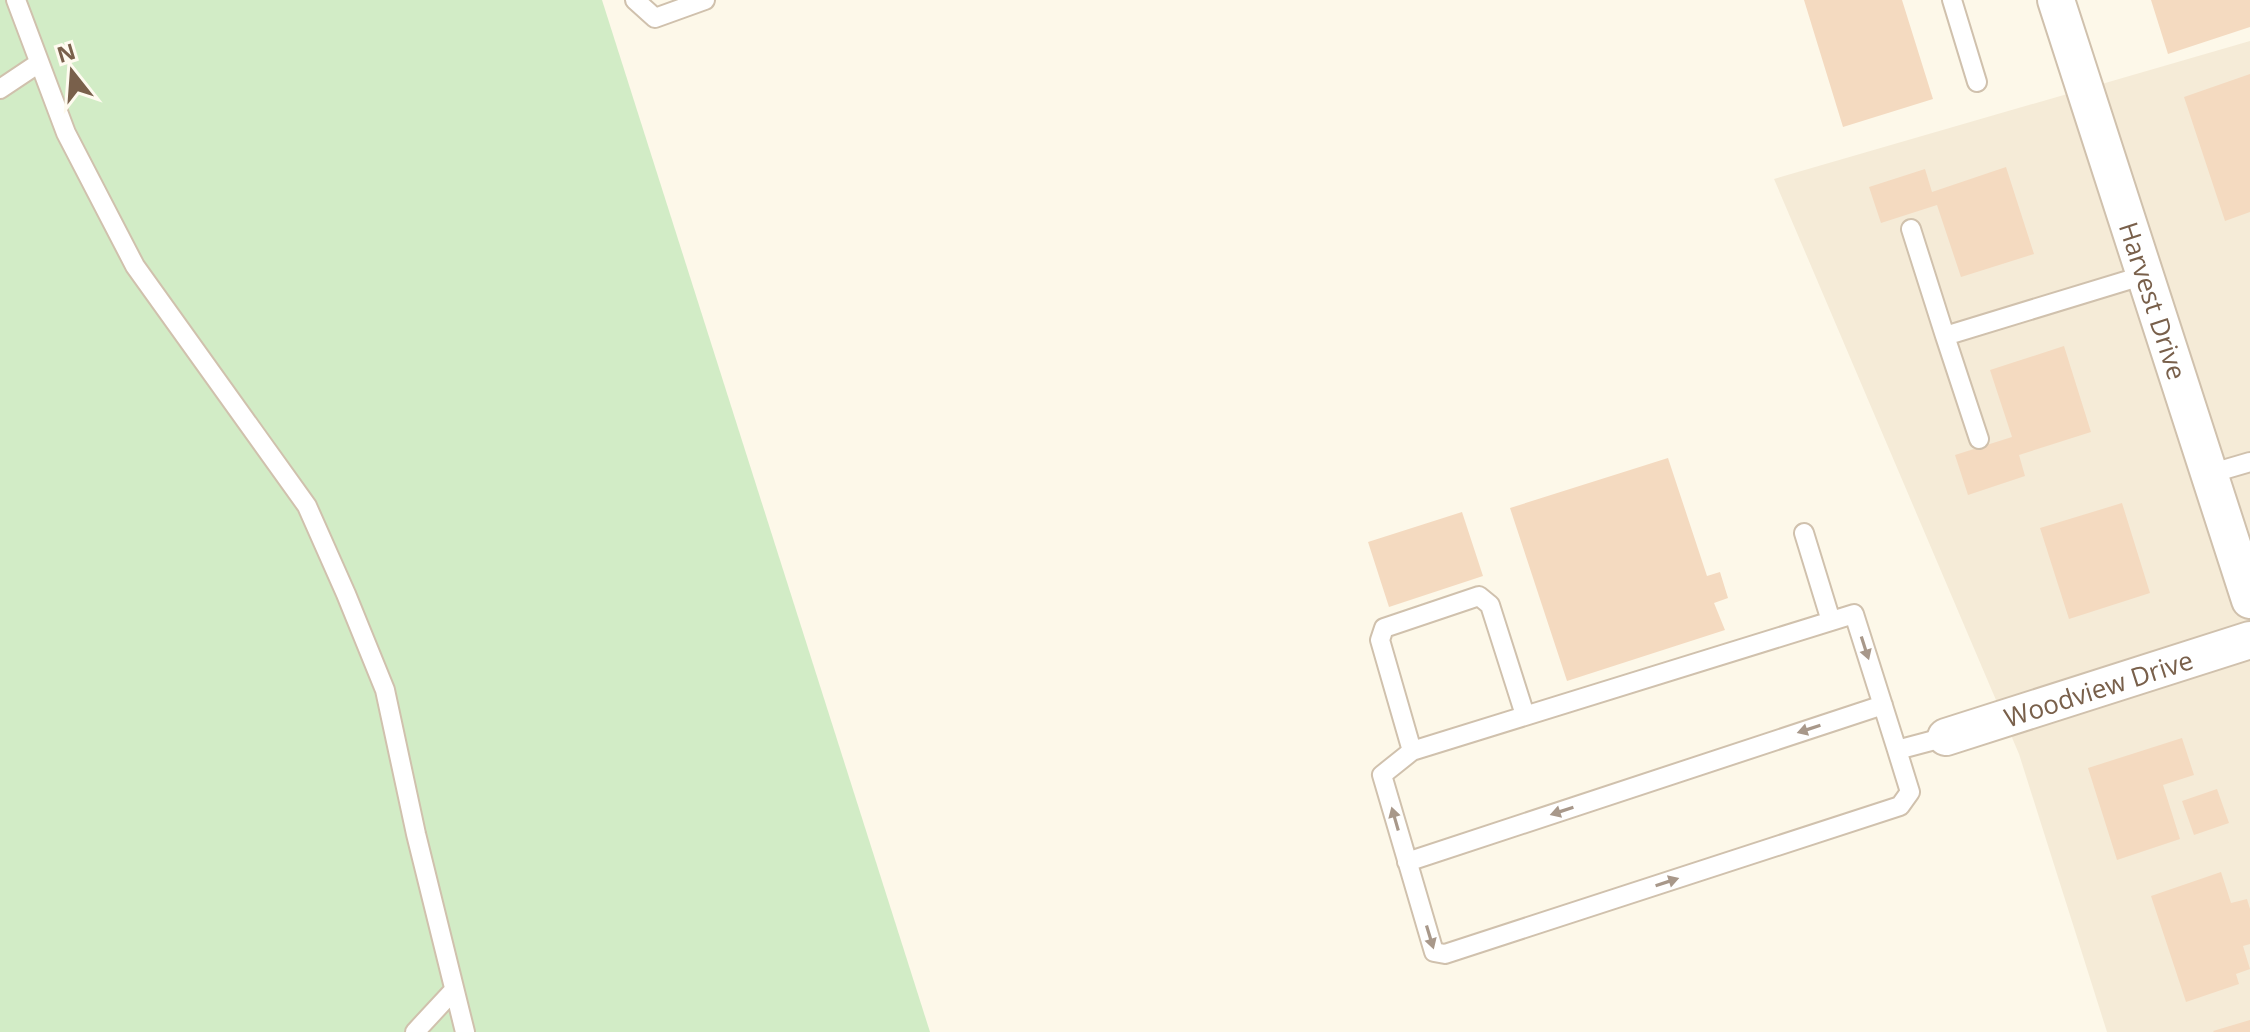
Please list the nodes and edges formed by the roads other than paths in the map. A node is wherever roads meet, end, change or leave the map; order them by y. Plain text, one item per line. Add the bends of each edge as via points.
1 (16, 0) edge
2 (635, 0) edge
3 (705, 0) edge
4 (1952, 0) edge
5 (2056, 0) edge
6 (39, 63) junction
7 (1977, 82) dead end
8 (0, 89) edge
9 (1911, 229) dead end
10 (2145, 275) junction
11 (1945, 336) junction
12 (1979, 439) dead end
13 (2250, 462) edge
14 (2209, 474) junction
15 (1804, 533) dead end
16 (2250, 600) edge
17 (1831, 621) junction
18 (2250, 640) edge
19 (1883, 705) junction
20 (1525, 715) junction
21 (1946, 737) joint
22 (1897, 750) junction
23 (1412, 751) junction
24 (1407, 862) junction
25 (453, 991) junction
26 (415, 1032) edge
27 (465, 1032) edge

1 - 6 lane
2 - 3 lane via 655,18
4 - 7 lane
5 - 10 street, Harvest Drive
6 - 8 lane
6 - 25 lane via 66,133 135,266 307,506 385,690
9 - 11 lane
10 - 11 lane
10 - 14 street, Harvest Drive
11 - 12 lane
13 - 14 lane
14 - 16 street, Harvest Drive
15 - 17 lane
17 -> 19 lane via 1854,614
17 - 20 lane
18 - 21 street, Woodview Drive
19 - 22 lane
19 -> 24 lane
20 - 23 lane
20 - 23 lane via 1490,605 1479,596 1384,628 1380,640
21 - 22 lane
24 -> 22 lane via 1434,952 1445,954 1900,806 1910,792
24 -> 23 lane via 1382,775
25 - 26 lane
25 - 27 lane

